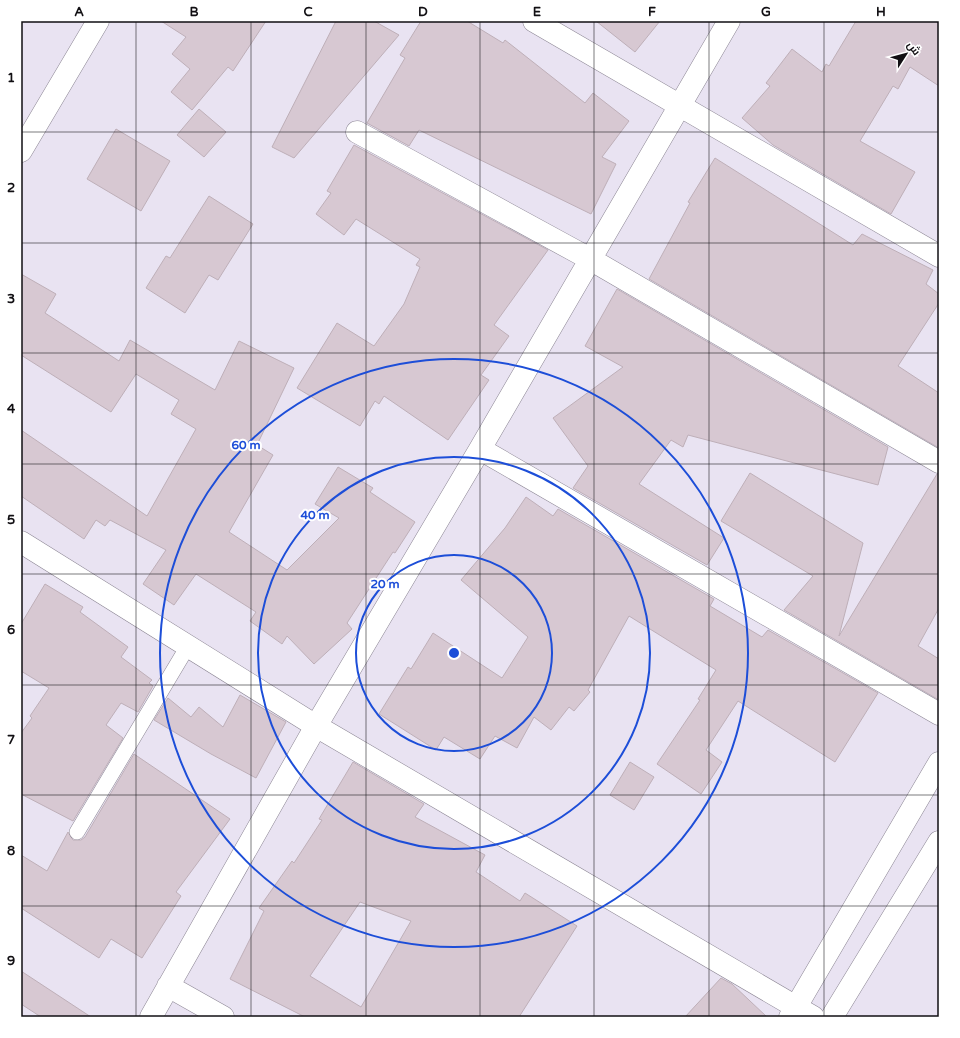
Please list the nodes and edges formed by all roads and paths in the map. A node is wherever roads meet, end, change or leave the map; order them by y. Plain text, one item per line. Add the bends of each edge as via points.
1 (98, 21) edge
2 (534, 21) edge
3 (729, 21) edge
4 (679, 105) junction
5 (357, 132) dead end
6 (21, 151) edge
7 (939, 256) edge
8 (590, 259) junction
9 (480, 449) junction
10 (939, 462) edge
11 (21, 542) edge
12 (188, 646) junction
13 (939, 714) edge
14 (316, 726) junction
15 (939, 763) edge
16 (77, 832) dead end
17 (939, 842) edge
18 (168, 986) junction
19 (800, 1014) edge
20 (151, 1017) edge
21 (223, 1017) edge
22 (832, 1017) edge

1 - 6 street
2 - 4 street
3 - 4 street
4 - 7 street
4 - 8 street
5 - 8 street
8 - 9 street
8 - 10 street
9 - 13 street
9 - 14 street
11 - 12 street
12 - 14 street
12 - 16 lane
14 - 18 street
14 - 19 street
15 - 19 street
17 - 22 street
18 - 20 street
18 - 21 street

